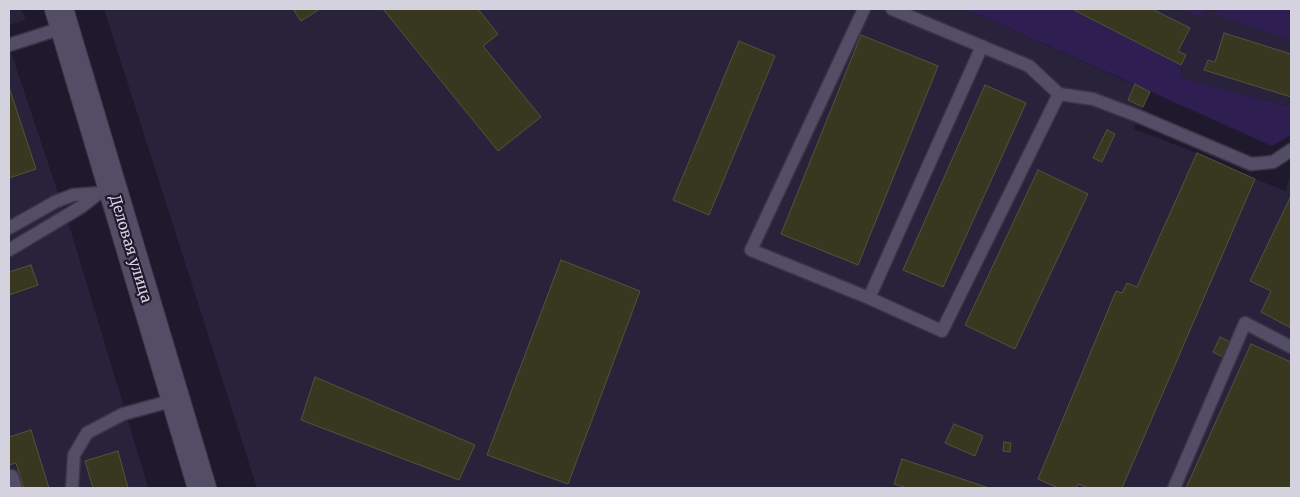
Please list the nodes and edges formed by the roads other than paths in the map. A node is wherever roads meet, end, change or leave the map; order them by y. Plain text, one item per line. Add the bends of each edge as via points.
1 (864, 9) edge
2 (892, 9) edge
3 (62, 18) edge
4 (9, 45) edge
5 (982, 46) junction
6 (1058, 94) junction
7 (1291, 150) edge
8 (106, 190) junction
9 (9, 228) edge
10 (9, 250) edge
11 (869, 298) junction
12 (1291, 347) edge
13 (175, 400) junction
14 (9, 477) edge
15 (16, 488) edge
16 (72, 488) edge
17 (202, 488) edge
18 (1174, 488) edge

1 - 11 lane via 751,250
2 - 5 lane
3 - 4 lane
3 - 8 street, Деловая улица
5 - 6 lane via 1029,66
5 - 11 lane
6 - 7 lane via 1093,99 1251,164 1272,162
6 - 11 lane via 942,331
8 - 9 lane via 74,195 56,202
8 - 10 lane
8 - 13 street, Деловая улица
12 - 18 lane via 1245,323
13 - 16 lane via 123,414 88,433 74,456
13 - 17 street, Деловая улица
14 - 15 lane via 12,476

